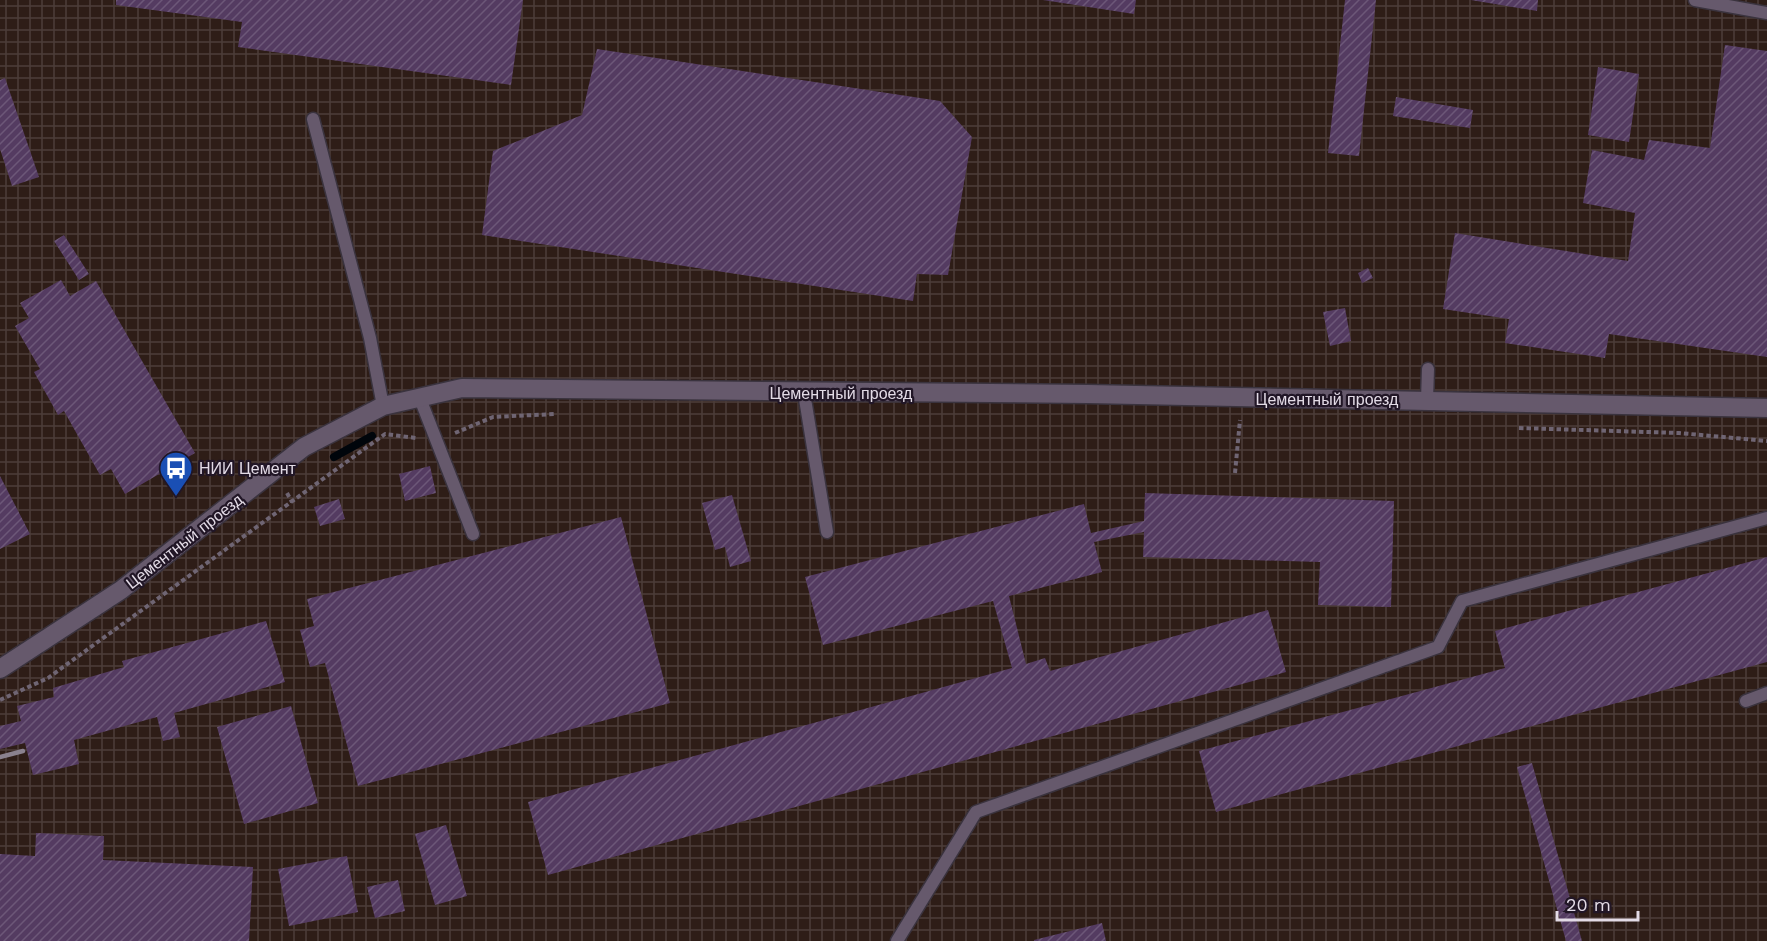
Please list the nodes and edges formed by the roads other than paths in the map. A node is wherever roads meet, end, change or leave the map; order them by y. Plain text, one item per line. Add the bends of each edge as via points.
1 (1695, 0) edge
2 (1767, 13) edge
3 (313, 119) dead end
4 (1428, 369) dead end
5 (804, 393) junction
6 (419, 396) junction
7 (1427, 400) junction
8 (383, 406) junction
9 (1767, 408) edge
10 (1767, 518) edge
11 (827, 532) dead end
12 (473, 534) dead end
13 (0, 669) edge
14 (1767, 693) edge
15 (1746, 701) dead end
16 (897, 941) edge

1 - 2 lane
3 - 8 lane
4 - 7 lane
5 - 6 street, Цементный проезд via 462,388
5 - 7 street, Цементный проезд
5 - 11 lane
6 - 8 street, Цементный проезд
6 - 12 lane
7 - 9 street, Цементный проезд
8 - 13 street, Цементный проезд via 304,447 121,590
10 - 16 lane via 1462,601 1438,647 976,812
14 - 15 lane

